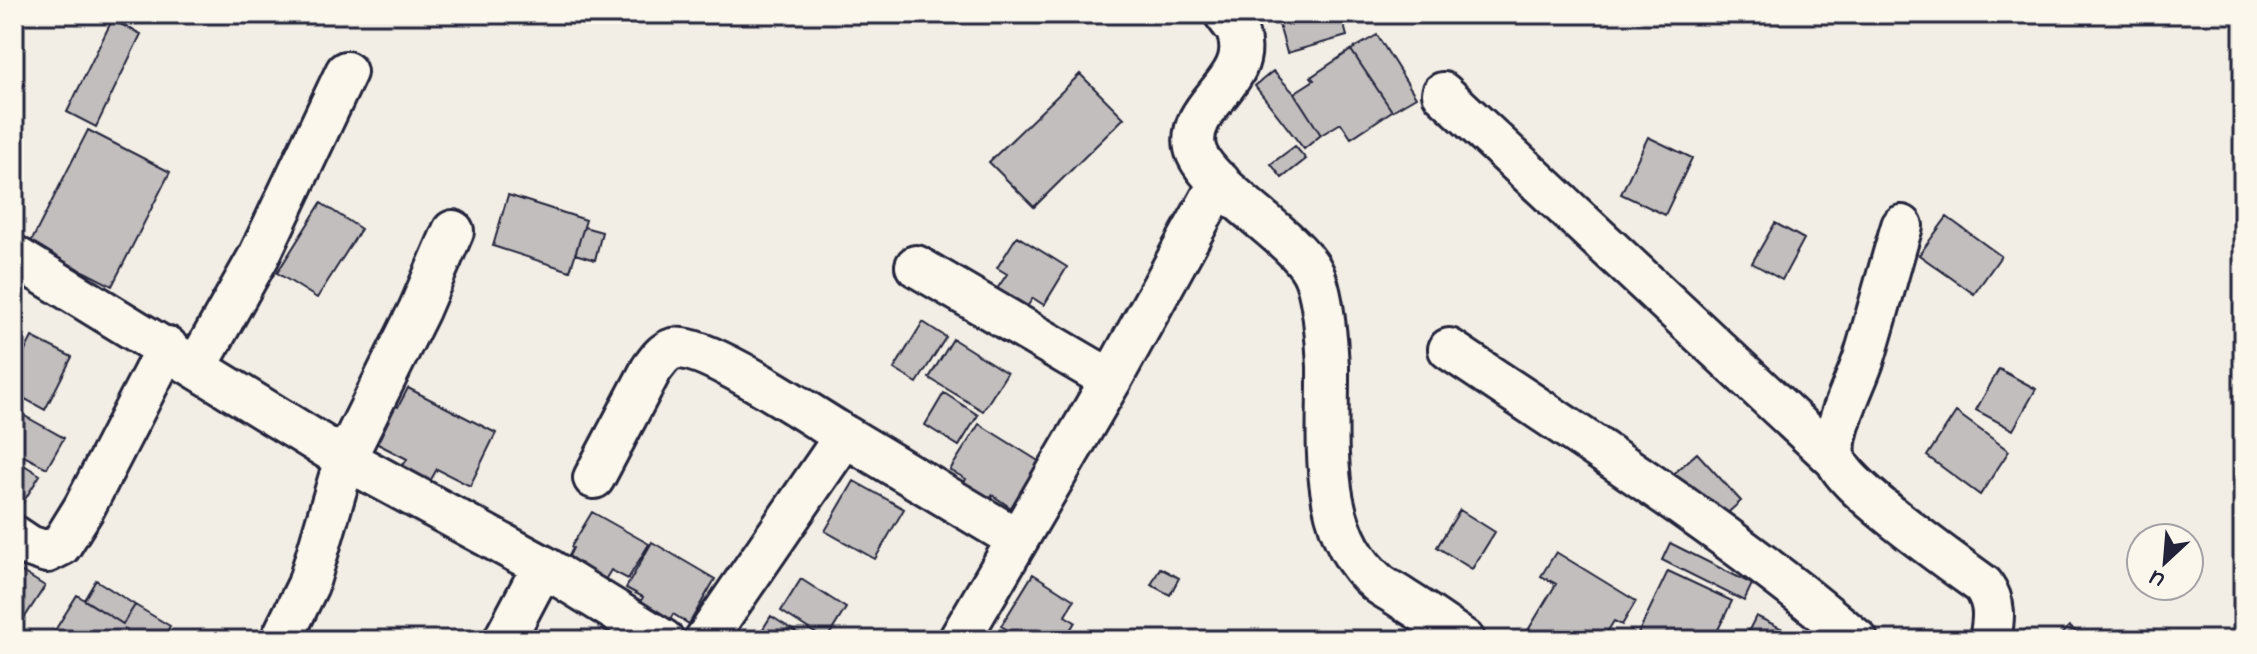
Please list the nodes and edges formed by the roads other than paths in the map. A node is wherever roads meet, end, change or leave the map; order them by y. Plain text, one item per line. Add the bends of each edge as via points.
1 (1225, 14) edge
2 (346, 72) dead end
3 (1443, 93) dead end
4 (1220, 182) junction
5 (1902, 226) dead end
6 (453, 231) dead end
7 (14, 256) edge
8 (916, 266) dead end
9 (1449, 349) dead end
10 (182, 357) junction
11 (1111, 380) junction
12 (845, 436) junction
13 (345, 459) junction
14 (1836, 460) junction
15 (594, 478) dead end
16 (14, 536) edge
17 (1017, 539) junction
18 (543, 566) junction
19 (970, 636) edge
20 (281, 640) edge
21 (504, 640) edge
22 (663, 640) edge
23 (705, 640) edge
24 (1464, 640) edge
25 (1857, 640) edge
26 (1990, 640) edge

1 - 4 street via 1238,34 1240,57 1230,82 1195,128 1195,150
2 - 10 street via 259,256
3 - 14 street
4 - 11 street
4 - 24 street via 1312,271 1327,351 1331,500 1338,528 1353,556 1378,583
5 - 14 street via 1835,442
6 - 13 street
7 - 10 street
8 - 11 street
9 - 25 street via 1791,584
10 - 13 street
10 - 16 street via 61,545 47,552
11 - 17 street
12 - 15 street via 714,358 672,349 651,370
12 - 17 street
12 - 23 street
13 - 18 street
13 - 20 street via 308,585
14 - 26 street via 1845,475 1891,516 1983,585 1992,598
17 - 19 street
18 - 21 street
18 - 22 street

